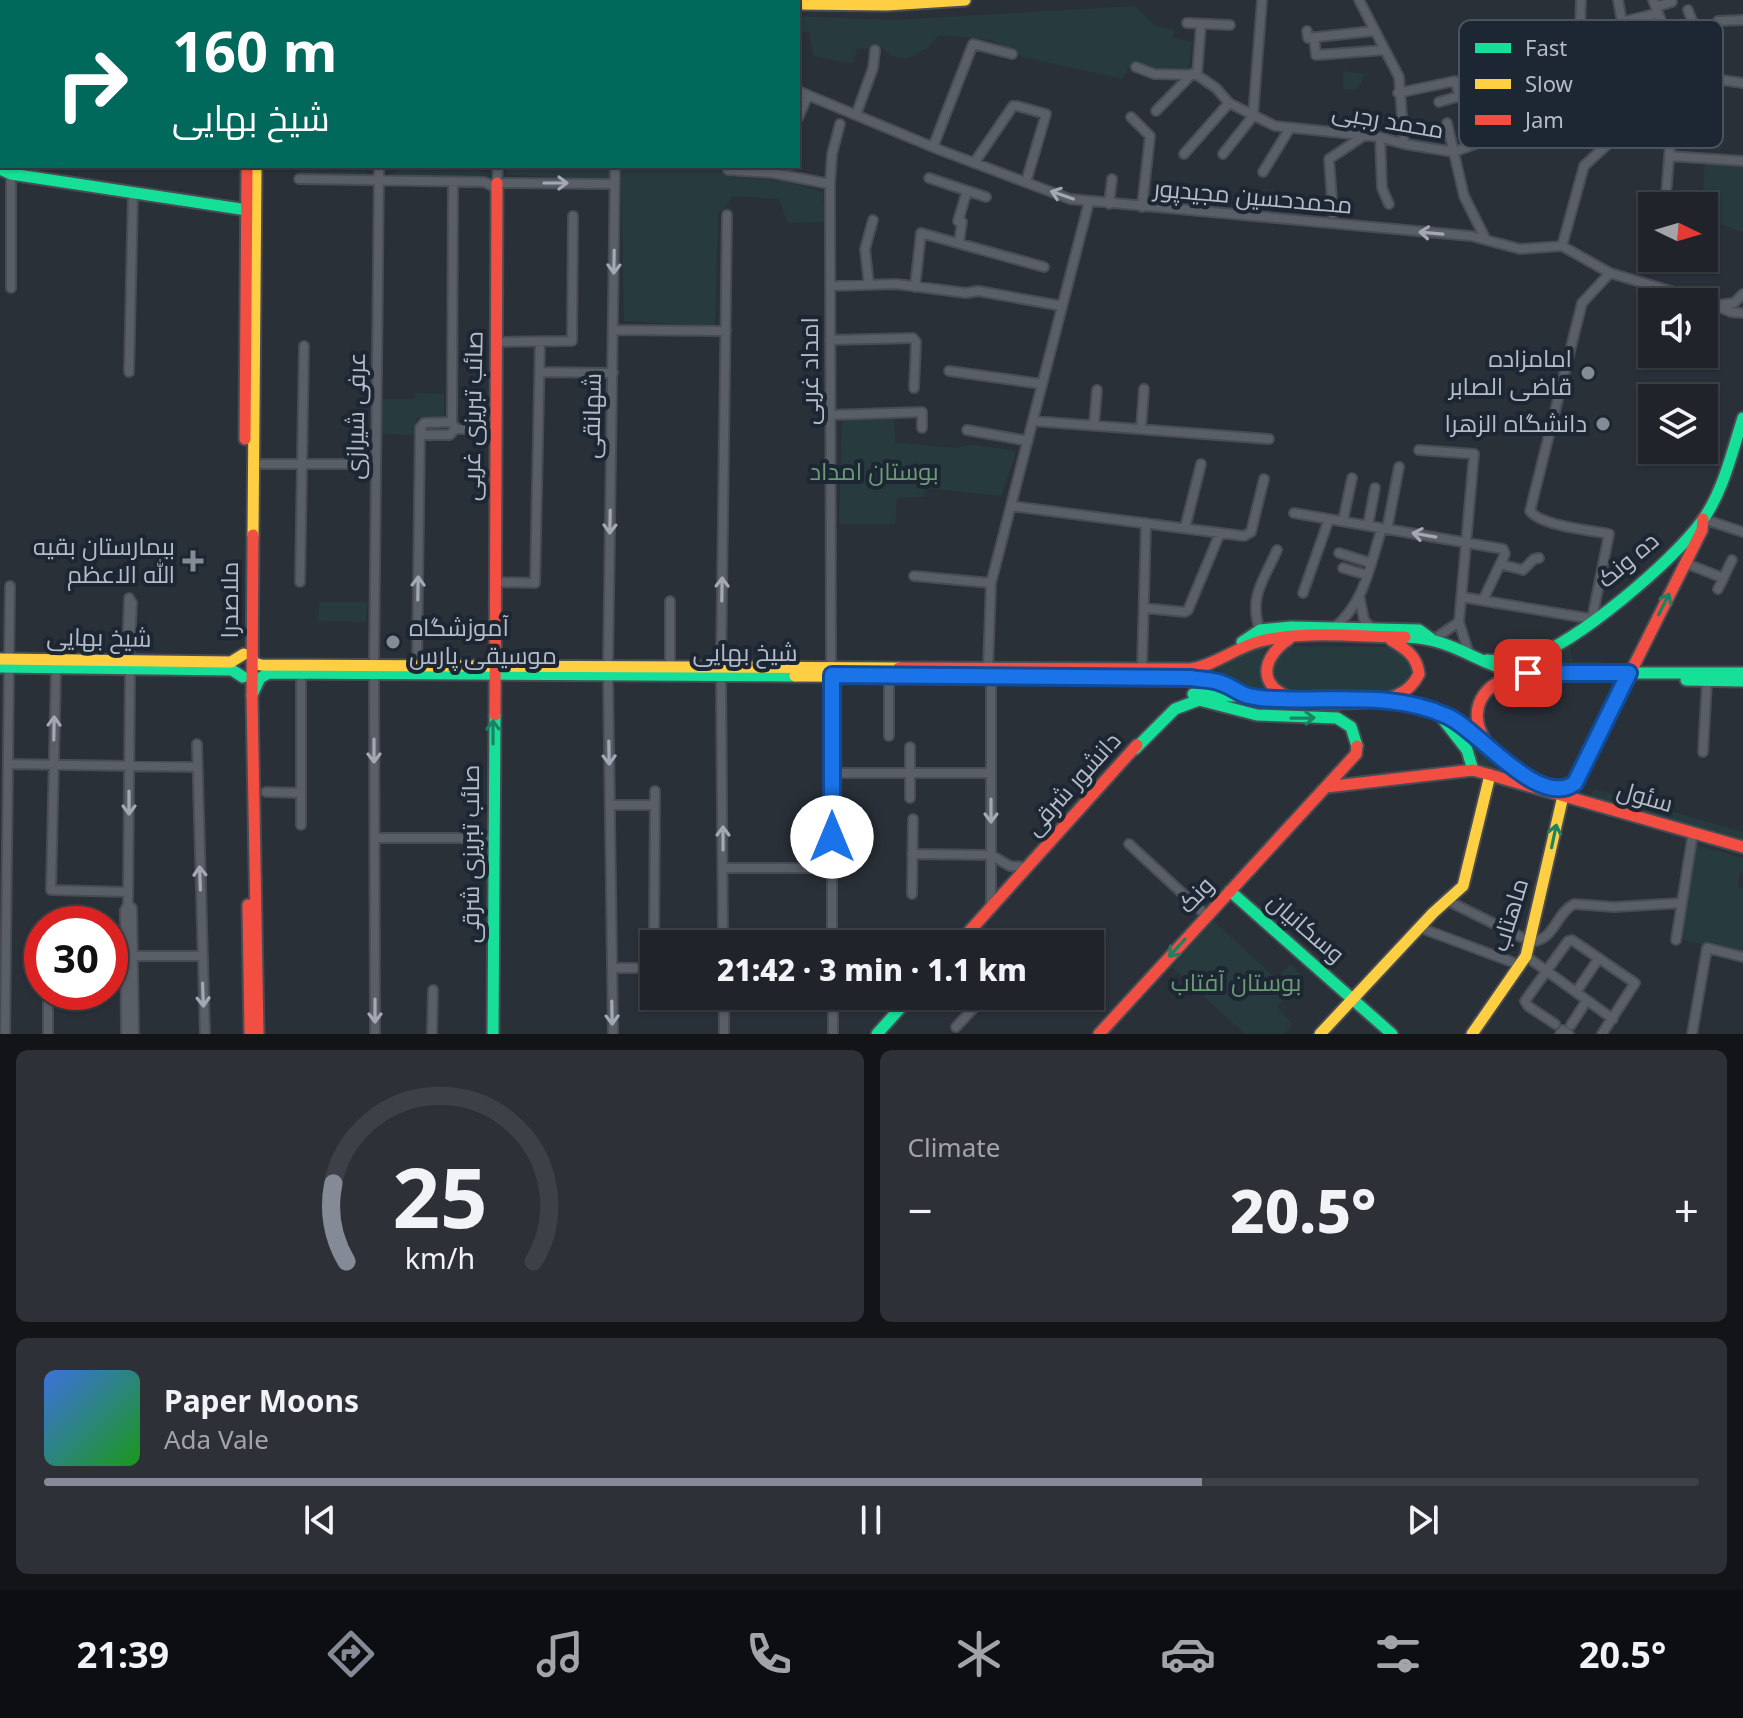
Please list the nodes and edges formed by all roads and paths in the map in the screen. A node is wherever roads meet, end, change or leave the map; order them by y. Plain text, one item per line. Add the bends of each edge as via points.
1 (965, 0) edge
2 (1262, 0) edge
3 (1359, 0) edge
4 (1581, 0) edge
5 (1618, 0) edge
6 (1672, 2) edge
7 (800, 4) edge
8 (1656, 7) edge
9 (1688, 10) dead end
10 (1580, 20) edge
11 (1622, 20) edge
12 (1627, 20) edge
13 (1692, 20) edge
14 (1743, 20) edge
15 (1723, 21) edge
16 (1187, 23) dead end
17 (1201, 24) junction
18 (1230, 25) dead end
19 (1373, 31) junction
20 (875, 50) dead end
21 (1384, 50) junction
22 (1012, 54) dead end
23 (1136, 67) dead end
24 (1195, 75) junction
25 (1723, 80) edge
26 (1743, 83) edge
27 (800, 92) edge
28 (1398, 93) junction
29 (1459, 93) edge
30 (808, 95) junction
31 (1459, 96) edge
32 (1439, 102) dead end
33 (1229, 103) junction
34 (1156, 111) dead end
35 (800, 113) edge
36 (856, 115) junction
37 (1253, 116) junction
38 (1131, 117) dead end
39 (1447, 123) dead end
40 (840, 124) dead end
41 (1290, 128) junction
42 (1366, 135) junction
43 (1380, 137) junction
44 (1404, 144) junction
45 (933, 147) junction
46 (1466, 148) edge
47 (1603, 148) edge
48 (1670, 148) edge
49 (1454, 152) junction
50 (1184, 154) dead end
51 (1223, 154) dead end
52 (1669, 156) junction
53 (1743, 161) edge
54 (974, 163) junction
55 (247, 168) edge
56 (256, 168) edge
57 (379, 168) edge
58 (498, 168) edge
59 (615, 168) edge
60 (728, 168) edge
61 (6, 172) edge
62 (1263, 172) dead end
63 (929, 178) dead end
64 (299, 179) dead end
65 (1112, 179) dead end
66 (379, 181) junction
67 (453, 182) junction
68 (1026, 182) junction
69 (615, 184) junction
70 (830, 184) junction
71 (497, 189) junction
72 (967, 191) junction
73 (1666, 192) edge
74 (133, 193) junction
75 (986, 197) dead end
76 (1089, 202) junction
77 (1109, 204) junction
78 (1389, 204) dead end
79 (1142, 207) junction
80 (247, 210) junction
81 (1333, 214) dead end
82 (727, 215) dead end
83 (573, 216) dead end
84 (873, 220) dead end
85 (1485, 238) junction
86 (959, 242) junction
87 (1562, 246) junction
88 (1044, 267) dead end
89 (1610, 273) junction
90 (869, 285) junction
91 (830, 286) junction
92 (915, 287) junction
93 (11, 288) dead end
94 (1660, 288) edge
95 (1743, 294) edge
96 (1718, 303) edge
97 (1062, 306) junction
98 (1718, 306) edge
99 (1743, 313) edge
100 (613, 330) junction
101 (726, 331) junction
102 (830, 340) junction
103 (496, 342) junction
104 (540, 342) junction
105 (304, 346) dead end
106 (949, 371) dead end
107 (129, 372) dead end
108 (540, 372) junction
109 (613, 373) junction
110 (1042, 384) junction
111 (914, 388) dead end
112 (1144, 389) dead end
113 (1097, 390) dead end
114 (830, 415) junction
115 (1743, 418) edge
116 (1033, 421) junction
117 (1094, 425) junction
118 (453, 426) junction
119 (420, 428) junction
120 (922, 428) dead end
121 (1141, 428) junction
122 (495, 429) junction
123 (967, 430) dead end
124 (1269, 439) dead end
125 (1028, 441) junction
126 (1419, 450) dead end
127 (253, 464) junction
128 (302, 464) junction
129 (376, 464) junction
130 (1201, 464) dead end
131 (1399, 467) dead end
132 (1352, 478) dead end
133 (1264, 479) dead end
134 (1375, 488) dead end
135 (1011, 506) junction
136 (1294, 513) dead end
137 (1329, 519) junction
138 (1703, 519) junction
139 (1343, 521) junction
140 (1146, 523) junction
141 (1368, 525) junction
142 (1185, 528) junction
143 (1384, 528) junction
144 (1743, 532) edge
145 (1220, 533) junction
146 (1466, 542) junction
147 (1277, 550) dead end
148 (1339, 553) dead end
149 (1539, 558) dead end
150 (1732, 560) dead end
151 (1371, 563) junction
152 (1685, 563) junction
153 (1500, 564) junction
154 (1343, 568) dead end
155 (1367, 575) junction
156 (914, 576) dead end
157 (1723, 578) junction
158 (300, 582) dead end
159 (494, 582) junction
160 (991, 583) junction
161 (10, 586) dead end
162 (1718, 589) dead end
163 (1303, 593) dead end
164 (1462, 597) junction
165 (1360, 599) junction
166 (1483, 600) junction
167 (670, 601) dead end
168 (5, 604) edge
169 (1144, 608) junction
170 (1592, 619) junction
171 (1459, 622) junction
172 (1335, 627) junction
173 (1371, 628) junction
174 (1260, 630) junction
175 (1293, 637) junction
176 (1387, 637) junction
177 (1432, 639) junction
178 (1234, 650) junction
179 (1474, 657) junction
180 (5, 663) edge
181 (129, 663) junction
182 (246, 664) junction
183 (417, 666) junction
184 (670, 667) junction
185 (56, 668) junction
186 (1142, 668) junction
187 (333, 669) junction
188 (374, 670) junction
189 (493, 670) junction
190 (608, 671) junction
191 (721, 671) junction
192 (832, 671) junction
193 (942, 672) junction
194 (990, 672) junction
195 (301, 673) junction
196 (1528, 673) junction
197 (1743, 673) edge
198 (889, 676) junction
199 (1627, 676) junction
200 (1708, 677) junction
201 (260, 678) junction
202 (1743, 681) edge
203 (252, 695) junction
204 (1240, 695) junction
205 (1295, 699) junction
206 (1388, 700) junction
207 (1436, 711) junction
208 (889, 736) dead end
209 (197, 744) dead end
210 (1485, 746) junction
211 (910, 747) dead end
212 (1135, 749) junction
213 (1703, 752) dead end
214 (8, 764) junction
215 (54, 765) junction
216 (129, 766) junction
217 (197, 767) junction
218 (832, 773) junction
219 (910, 773) junction
220 (991, 773) junction
221 (1483, 773) junction
222 (1326, 787) junction
223 (1535, 788) junction
224 (655, 791) dead end
225 (266, 792) dead end
226 (301, 793) junction
227 (1563, 796) junction
228 (910, 798) dead end
229 (610, 805) junction
230 (654, 805) junction
231 (913, 819) dead end
232 (301, 825) dead end
233 (1693, 833) junction
234 (375, 838) junction
235 (493, 838) junction
236 (1129, 844) dead end
237 (1743, 847) edge
238 (912, 854) junction
239 (991, 855) junction
240 (3, 856) edge
241 (1028, 867) junction
242 (723, 868) junction
243 (832, 868) junction
244 (1230, 891) junction
245 (128, 892) junction
246 (912, 894) dead end
247 (1452, 896) junction
248 (1681, 903) junction
249 (991, 907) junction
250 (1438, 910) junction
251 (1207, 916) junction
252 (654, 930) edge
253 (723, 930) edge
254 (832, 930) edge
255 (970, 930) edge
256 (1426, 930) junction
257 (1526, 939) junction
258 (1676, 940) dead end
259 (130, 956) junction
260 (202, 956) junction
261 (1743, 957) edge
262 (1599, 958) junction
263 (1523, 960) junction
264 (612, 968) junction
265 (640, 968) edge
266 (1546, 971) junction
267 (1375, 980) junction
268 (433, 990) dead end
269 (1576, 992) junction
270 (1587, 1000) junction
271 (1354, 1003) junction
272 (48, 1010) edge
273 (724, 1010) edge
274 (833, 1010) edge
275 (898, 1010) edge
276 (972, 1010) edge
277 (1613, 1019) junction
278 (250, 1020) junction
279 (956, 1027) dead end
280 (1564, 1029) edge
281 (5, 1034) edge
282 (48, 1034) edge
283 (126, 1034) edge
284 (134, 1034) edge
285 (205, 1034) edge
286 (242, 1034) edge
287 (250, 1034) edge
288 (258, 1034) edge
289 (375, 1034) edge
290 (432, 1034) edge
291 (493, 1034) edge
292 (613, 1034) edge
293 (724, 1034) edge
294 (833, 1034) edge
295 (877, 1034) edge
296 (1099, 1034) edge
297 (1320, 1034) edge
298 (1330, 1034) edge
299 (1382, 1034) edge
300 (1392, 1034) edge
301 (1472, 1034) edge
302 (1602, 1034) edge
303 (1692, 1034) edge

1 - 7 main road
2 - 37 street
3 - 19 street
4 - 10 street
5 - 11 street
6 - 8 street
8 - 12 street
9 - 13 street
14 - 15 street
16 - 17 street
17 - 18 street
17 - 24 street
19 - 21 street
19 - 21 street via 1310,34 1316,55
20 - 36 street
21 - 28 street via 1399,77
22 - 45 street via 973,44
23 - 24 street via 1154,74
24 - 33 street, محمد رجبی
24 - 34 street
25 - 26 street, محمد رجبی
27 - 30 street, محمدحسین مجیدپور
28 - 29 street via 1455,81
28 - 44 street
30 - 35 street
30 - 36 street, محمدحسین مجیدپور
31 - 32 street
33 - 37 street, محمد رجبی
33 - 50 street
36 - 45 street, محمدحسین مجیدپور
37 - 41 street, محمد رجبی
37 - 51 street
38 - 79 street via 1150,136
39 - 49 street
40 - 70 street, امداد غربی
41 - 42 street, محمد رجبی
41 - 62 street
42 - 43 street, محمد رجبی
42 - 81 street via 1329,159
43 - 44 street, محمد رجبی
43 - 78 street via 1382,188
44 - 49 street, محمد رجبی
45 - 54 street, محمدحسین مجیدپور
46 - 49 street, محمد رجبی
47 - 87 street via 1584,166
48 - 52 street
49 - 85 street via 1464,196
52 - 53 street
52 - 73 street
54 - 68 street, محمدحسین مجیدپور
54 - 68 street via 1015,106 1046,114
55 - 80 main road, ملاصدرا
56 - 127 main road, ملاصدرا
57 - 66 street, عرفی شیرازی
58 - 71 street, صائب تبریزی غربی
59 - 69 street, شهانقی
60 - 70 street
61 - 74 main road
61 - 93 street
63 - 72 street
64 - 66 street
65 - 77 street
66 - 67 street
66 - 129 street, عرفی شیرازی
67 - 71 street via 489,183
67 - 118 street
76 -> 68 street, محمدحسین مجیدپور
71 -> 69 street
69 -> 100 street, شهانقی
70 - 91 street, امداد غربی
71 - 103 main road, صائب تبریزی غربی
72 - 75 street
72 - 86 street via 958,221
74 - 80 main road
74 - 107 street
76 - 77 street, محمدحسین مجیدپور
76 - 97 street
77 - 79 street, محمدحسین مجیدپور
85 -> 79 street, محمدحسین مجیدپور
80 - 182 main road, ملاصدرا
82 - 101 street
83 - 104 street via 572,341
84 - 90 street via 865,249
85 - 87 street, محمدحسین مجیدپور via 1520,249
86 - 88 street
86 - 92 street via 921,233
87 - 89 street
89 - 94 street
89 - 170 street via 1582,303 1530,511 1536,518 1609,534
90 - 91 street
90 - 92 street
91 - 102 street, امداد غربی
92 - 97 street via 978,291
95 - 96 street via 1730,304
97 - 110 street
98 - 99 street
100 - 101 street
100 - 109 street, شهانقی
191 -> 101 street
102 - 111 street via 913,338
102 - 114 street, امداد غربی
103 - 104 street
103 - 122 main road, صائب تبریزی غربی
104 - 108 street
105 - 128 street
106 - 110 street
108 - 109 street
108 - 159 street via 535,583
109 -> 190 street, شهانقی
110 - 116 street
112 - 121 street
113 - 117 street
114 - 120 street via 922,412
114 - 192 street, امداد غربی
115 - 138 main road, ده ونک
116 - 117 street
116 - 125 street
117 - 121 street
118 - 119 street via 424,423
118 - 119 street via 453,434 439,436 424,435
118 - 122 street
183 -> 119 street
121 - 124 street
122 - 159 main road, صائب تبریزی غربی
123 - 125 street
125 - 135 street
126 - 146 street via 1474,454
127 - 128 street
127 - 182 main road, ملاصدرا
128 - 129 street
128 - 158 street
129 - 188 street, عرفی شیرازی
130 - 142 street
131 - 143 street
132 - 139 street
133 - 145 street via 1251,532
134 - 141 street
135 - 140 street
135 - 160 street
136 - 137 street
137 - 139 street
137 - 163 street
138 - 144 street
138 - 152 main road
138 - 170 main road, ده ونک via 1671,555
139 - 141 street
140 - 142 street
140 - 169 street
141 - 143 street
142 - 145 street
146 -> 143 street
143 - 151 street
145 - 169 street via 1188,610
146 - 153 street via 1503,549
146 - 164 street
147 - 174 street via 1254,601
148 - 151 street
149 - 153 street via 1523,570
150 - 157 street
151 - 155 street
152 - 157 street
199 -> 152 main road
153 - 166 street
154 - 155 street
155 - 165 street
156 - 160 street
157 - 162 street
159 - 189 main road, صائب تبریزی غربی
160 - 194 street
161 - 168 street
164 - 166 street
164 - 171 street
165 - 172 street
165 - 173 street
166 - 170 street
167 - 184 street
168 - 180 street
169 - 186 street
170 - 179 main road, ده ونک via 1531,658 1506,662
171 - 177 street
171 - 179 street
172 - 173 main road
172 - 174 main road
173 - 177 main road via 1419,630
174 - 178 main road
175 - 176 main road, شیخ بهایی
175 - 178 main road, شیخ بهایی
175 - 205 main road via 1272,651 1266,669 1274,687
176 - 177 main road
176 - 206 main road via 1414,655 1419,674
177 - 179 main road
178 - 186 main road, شیخ بهایی via 1198,668
179 - 196 main road via 1498,669
180 - 181 main road, شیخ بهایی
180 - 185 main road, شیخ بهایی
180 - 214 street
181 - 181 street via 132,603 129,598 127,603
181 - 182 main road, شیخ بهایی via 232,670
181 - 185 main road, شیخ بهایی
181 - 216 street
182 - 187 main road, شیخ بهایی
182 - 201 main road
182 - 203 main road, ملاصدرا
182 - 278 main road, ملاصدرا
183 - 188 main road, شیخ بهایی
183 - 189 main road, شیخ بهایی
184 - 190 main road, شیخ بهایی
184 - 191 main road, شیخ بهایی
215 -> 185 street
186 - 194 main road, شیخ بهایی
187 - 188 main road, شیخ بهایی
187 - 195 main road, شیخ بهایی
188 - 189 main road, شیخ بهایی
188 -> 234 street, عرفی شیرازی
189 - 190 main road, شیخ بهایی
235 -> 189 main road, صائب تبریزی شرقی
190 - 191 main road, شیخ بهایی
190 -> 229 street, شهانقی
191 - 192 main road, شیخ بهایی
242 -> 191 street
192 - 193 main road, شیخ بهایی
192 - 198 main road, شیخ بهایی
192 - 218 street, امداد غربی
193 - 194 main road, شیخ بهایی
193 - 198 main road, شیخ بهایی
194 - 204 main road, شیخ بهایی via 1191,678 1224,683
194 - 220 street
195 - 201 main road, شیخ بهایی
195 - 226 street
196 - 199 main road
196 - 210 main road via 1497,684 1481,697 1476,717
197 - 200 main road
198 - 208 street
199 - 200 main road
199 - 210 main road via 1570,787 1535,781
200 - 202 main road
200 - 213 street
201 - 203 main road
203 - 288 main road, ملاصدرا
204 - 205 main road, شیخ بهایی
204 - 212 main road, دانشور شرقی via 1194,694 1180,700
205 - 206 main road, شیخ بهایی
206 - 207 main road, سئول
207 - 210 main road, سئول via 1460,722
207 - 221 main road
209 - 217 street
210 - 223 main road, سئول via 1503,768
211 - 219 street
212 -> 222 main road, ونک via 1168,715 1196,700 1255,715 1338,718 1354,732 1356,754
212 - 241 main road, دانشور شرقی
214 - 215 street
214 - 240 street
215 - 216 street
215 - 245 street via 51,890
216 - 217 street
216 -> 245 street
260 -> 217 street
218 - 219 street
218 - 243 street, امداد غربی
219 - 220 street
219 - 228 street
220 -> 239 street
221 - 222 main road, سئول
221 - 223 main road, سئول
221 - 247 main road
222 - 244 main road, ونک
223 - 227 main road, سئول
224 - 230 street
225 - 226 street
226 - 232 street
227 - 233 main road, سئول
257 -> 227 main road, ماهتاب
229 - 230 street
229 - 264 street, شهانقی
230 - 252 street
231 - 238 street
233 - 237 main road, سئول
233 - 248 street
234 - 235 street
234 -> 289 street, عرفی شیرازی
235 - 291 main road, صائب تبریزی شرقی
236 - 251 street
238 - 239 street
238 - 246 street
239 - 241 street via 1010,866
239 - 249 street
240 - 281 street
241 - 249 main road, دانشور شرقی
242 - 243 street
242 - 253 street
243 - 254 street, امداد غربی
244 - 251 main road, ونک
244 - 271 main road, وسکانیان
245 - 259 street
247 - 250 main road
247 - 257 street
248 - 257 street via 1574,904 1542,940
248 - 258 street
249 - 255 main road, دانشور شرقی
250 - 256 main road
250 - 267 main road
251 -> 296 main road, ونک
256 - 263 street
256 - 267 main road
257 - 263 main road, ماهتاب
259 - 260 street
259 - 283 street
259 - 284 street
260 -> 285 street
261 - 303 street via 1707,948
262 - 266 street via 1570,940
262 - 269 street
262 - 277 street via 1633,981
263 - 266 street
263 - 301 main road, ماهتاب
264 - 265 street
264 -> 292 street, شهانقی
266 - 269 street
266 - 280 street via 1525,1002
267 - 271 main road
268 - 290 street
269 - 270 street
270 - 277 street
270 - 280 street
271 - 297 main road
271 - 298 main road
271 - 299 main road, وسکانیان
271 - 300 main road
272 - 282 street
273 - 293 street
274 - 294 street
275 - 295 main road
276 - 279 street
277 - 302 street
278 - 286 main road
278 - 287 main road, ملاصدرا

